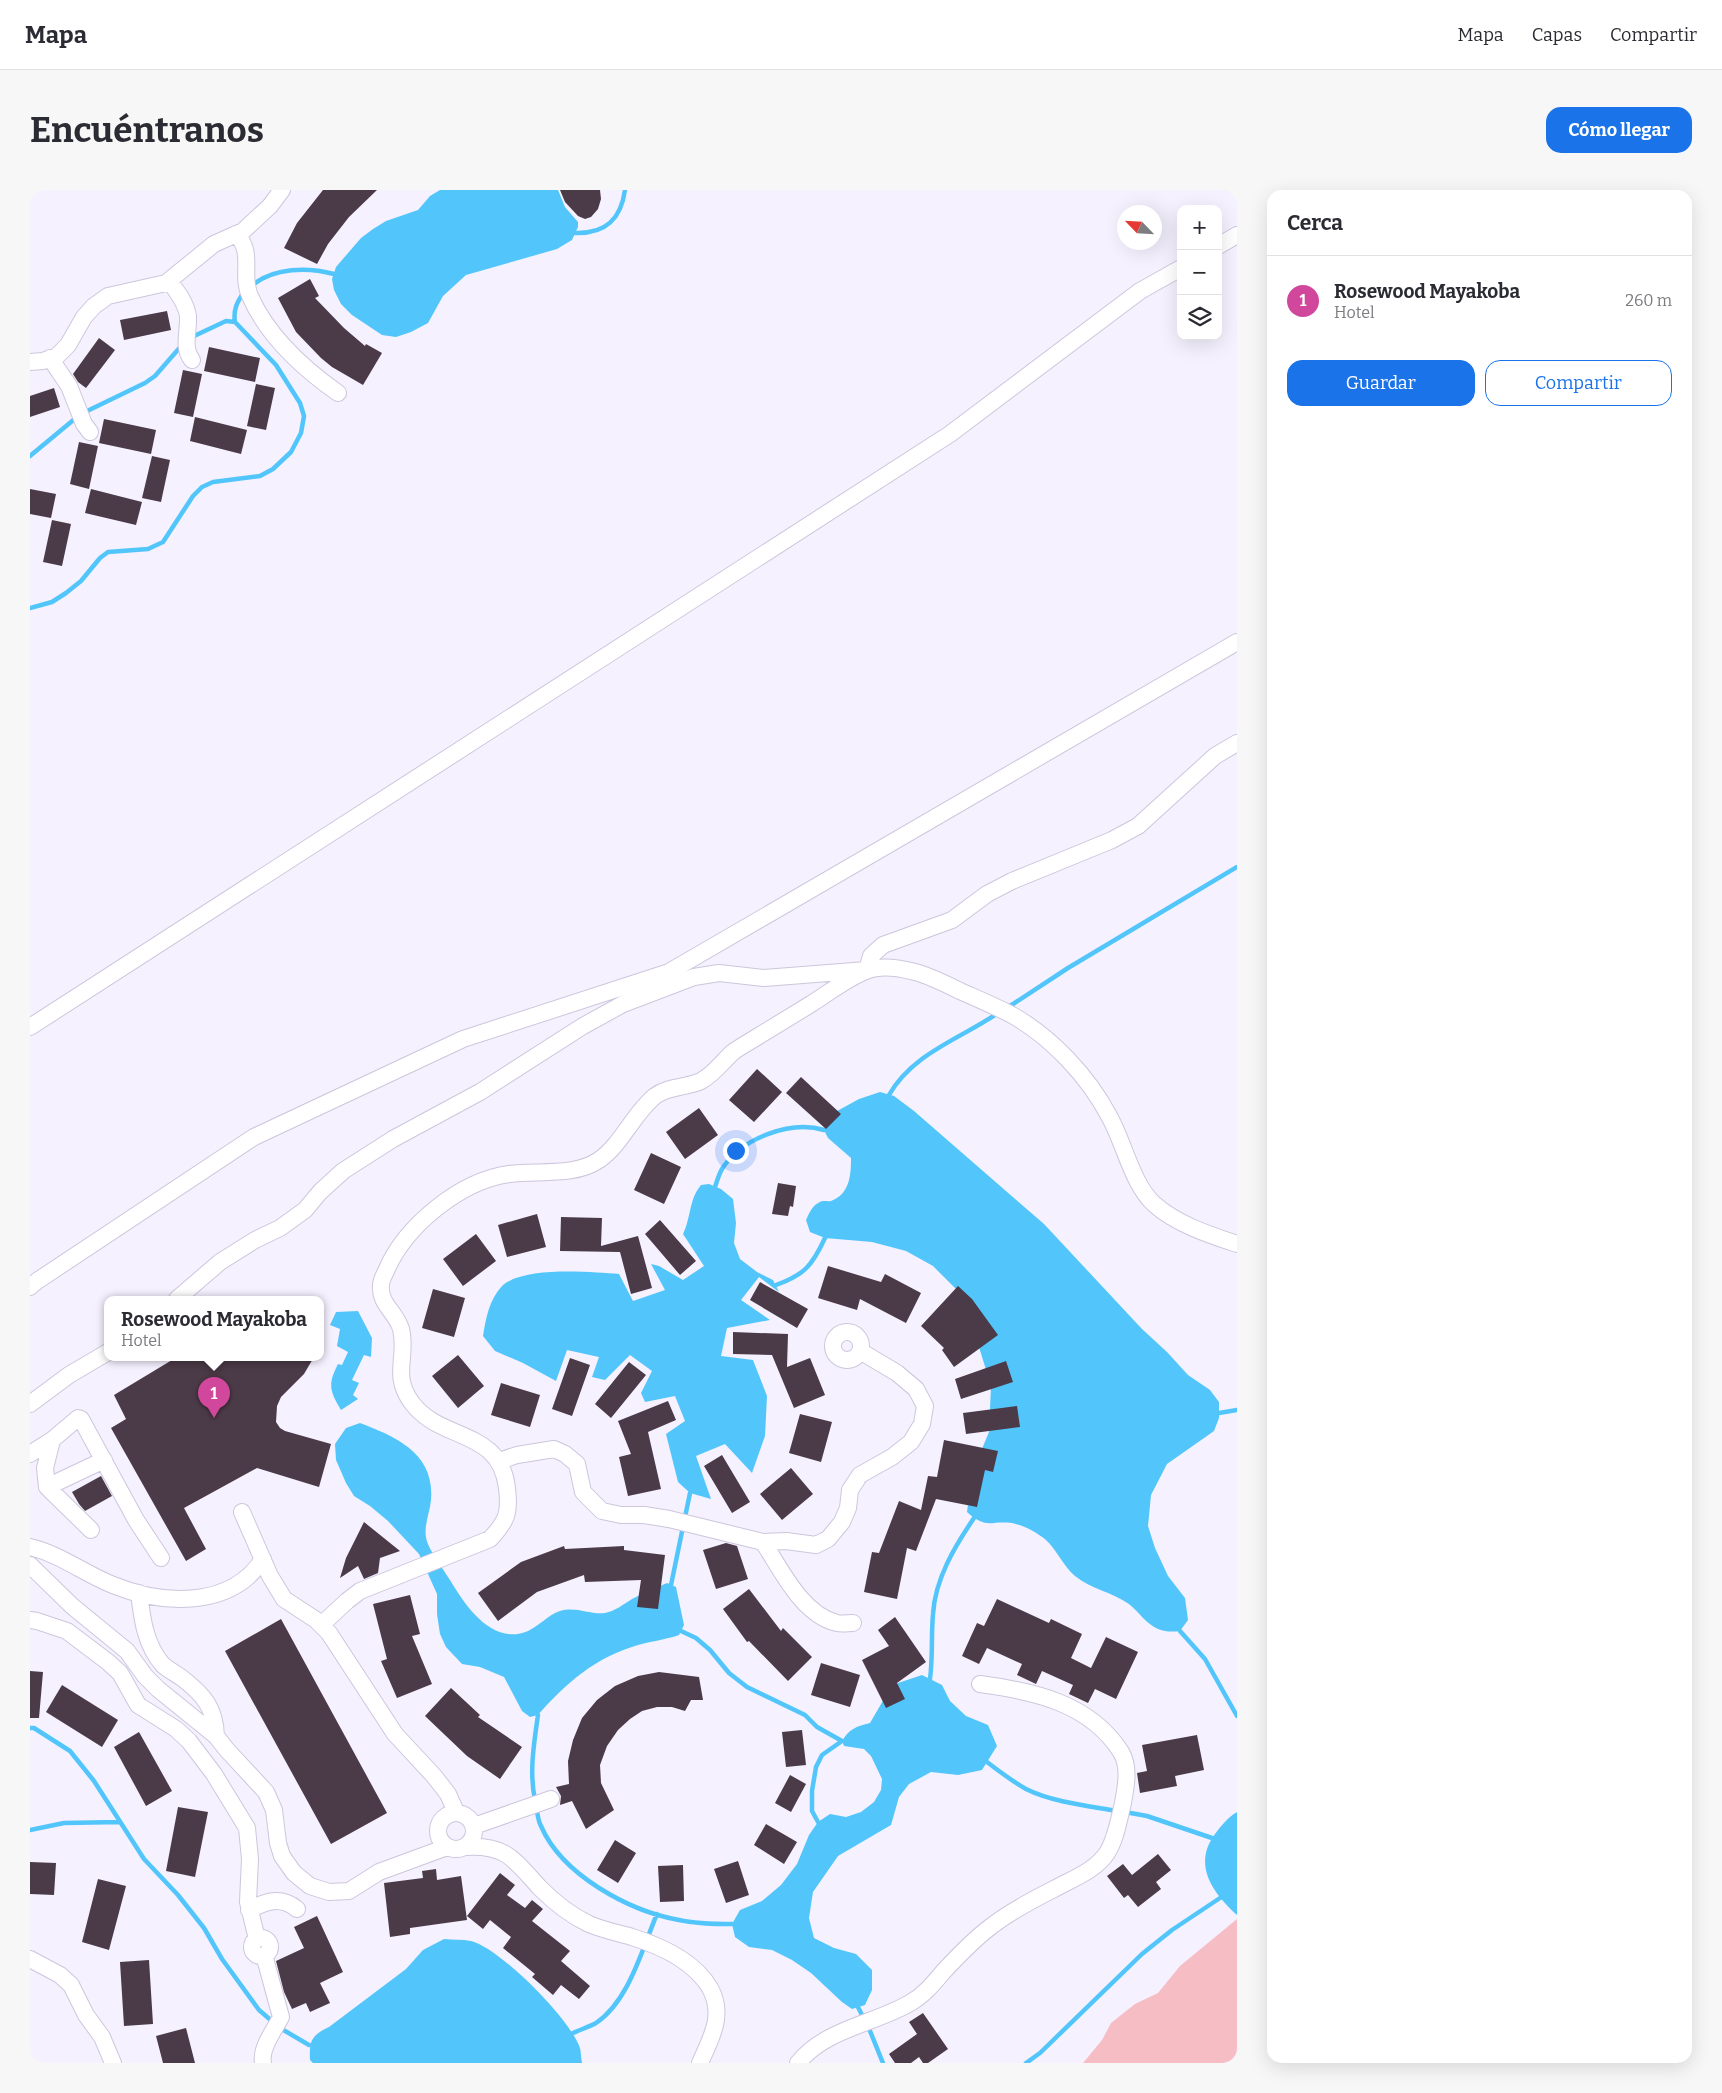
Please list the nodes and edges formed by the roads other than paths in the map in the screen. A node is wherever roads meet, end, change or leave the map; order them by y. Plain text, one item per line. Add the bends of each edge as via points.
1 (282, 190) edge
2 (236, 234) junction
3 (1237, 235) edge
4 (1222, 244) edge
5 (1177, 270) edge
6 (169, 281) junction
7 (189, 354) dead end
8 (50, 358) junction
9 (30, 362) edge
10 (338, 393) dead end
11 (84, 422) dead end
12 (1237, 642) edge
13 (1237, 742) edge
14 (867, 970) junction
15 (30, 1027) edge
16 (1237, 1244) edge
17 (30, 1287) edge
18 (180, 1296) edge
19 (860, 1351) dead end
20 (104, 1354) edge
21 (30, 1404) edge
22 (52, 1440) junction
23 (30, 1454) edge
24 (104, 1460) junction
25 (499, 1461) junction
26 (47, 1487) junction
27 (242, 1512) dead end
28 (91, 1530) dead end
29 (763, 1542) junction
30 (30, 1547) edge
31 (161, 1558) dead end
32 (263, 1559) junction
33 (30, 1565) edge
34 (139, 1592) junction
35 (30, 1620) edge
36 (853, 1623) dead end
37 (321, 1626) junction
38 (980, 1684) dead end
39 (216, 1736) junction
40 (548, 1800) dead end
41 (456, 1812) junction
42 (474, 1826) junction
43 (446, 1847) junction
44 (465, 1847) junction
45 (297, 1909) dead end
46 (249, 1910) junction
47 (30, 1959) edge
48 (113, 2063) edge
49 (263, 2063) edge
50 (700, 2063) edge
51 (798, 2063) edge

1 - 2 lane via 254,222
2 - 6 lane via 214,244
2 - 10 lane via 247,252 249,295 269,327 312,373
3 - 4 lane
5 - 15 lane via 1140,291 950,434
6 - 7 lane via 184,302 188,314
6 - 8 lane via 114,294 94,306 68,345
8 - 9 lane
8 - 11 lane via 69,386
12 - 17 lane via 669,972 463,1039 254,1137
13 - 14 lane via 1215,756 1138,826 1012,881 987,894 952,920 883,945 871,956
14 - 16 lane via 898,968 919,973 1010,1014 1049,1042 1092,1088 1108,1113 1142,1188 1154,1203 1176,1218
14 - 18 lane via 764,978 719,973 694,977 623,1004 342,1172 305,1210 220,1262
14 - 25 lane via 734,1052 700,1082 662,1091 650,1099 600,1159 583,1168 506,1174 484,1181 434,1209 399,1245 381,1283 382,1300 400,1325 402,1388 421,1414 473,1439
19 - 29 lane via 897,1373 916,1389 925,1406 922,1424 912,1442 860,1475 850,1490 842,1522 828,1538 816,1545
20 - 21 lane
22 - 23 lane
22 - 24 lane via 78,1418 81,1419
22 - 26 lane via 45,1468
24 - 26 lane
24 - 31 lane via 136,1520
25 - 29 lane via 554,1449 577,1464 583,1492 602,1511 674,1520
25 - 37 lane via 505,1475 508,1512 502,1526 490,1539 360,1591
26 - 28 lane
27 - 32 lane
29 - 36 lane via 801,1598 819,1614 837,1623
30 - 34 lane via 44,1550 115,1586
32 - 34 lane via 243,1580 221,1594 196,1600
32 - 37 lane via 284,1599
33 - 39 lane via 72,1606 127,1651 158,1689
34 - 39 lane via 149,1644 164,1665 198,1691 215,1718
35 - 46 lane via 52,1625 82,1640 120,1673 138,1705 176,1729 200,1754 247,1828
37 - 41 lane via 329,1633 395,1734 448,1794
38 - 51 lane via 1005,1687 1064,1703 1090,1718 1111,1737 1125,1759 1127,1786 1119,1822 1106,1853 1091,1869 990,1927 927,1991 910,2003 827,2038
39 - 43 lane via 266,1792 274,1810 282,1856 294,1873 310,1886 328,1892 349,1891 379,1872
40 - 42 lane
41 - 42 lane via 467,1816
41 - 43 lane via 445,1816 438,1826 439,1837
42 - 44 lane via 473,1838
43 - 44 lane
44 - 50 lane via 475,1846 511,1856 541,1888 588,1924 655,1945 696,1971 710,1988 717,2005 716,2025
45 - 46 lane via 291,1904 269,1901
46 - 49 lane via 257,1939 265,1939 269,1943 269,1952 264,1956 281,2017 267,2044
47 - 48 lane via 60,1975 71,1985 102,2037

